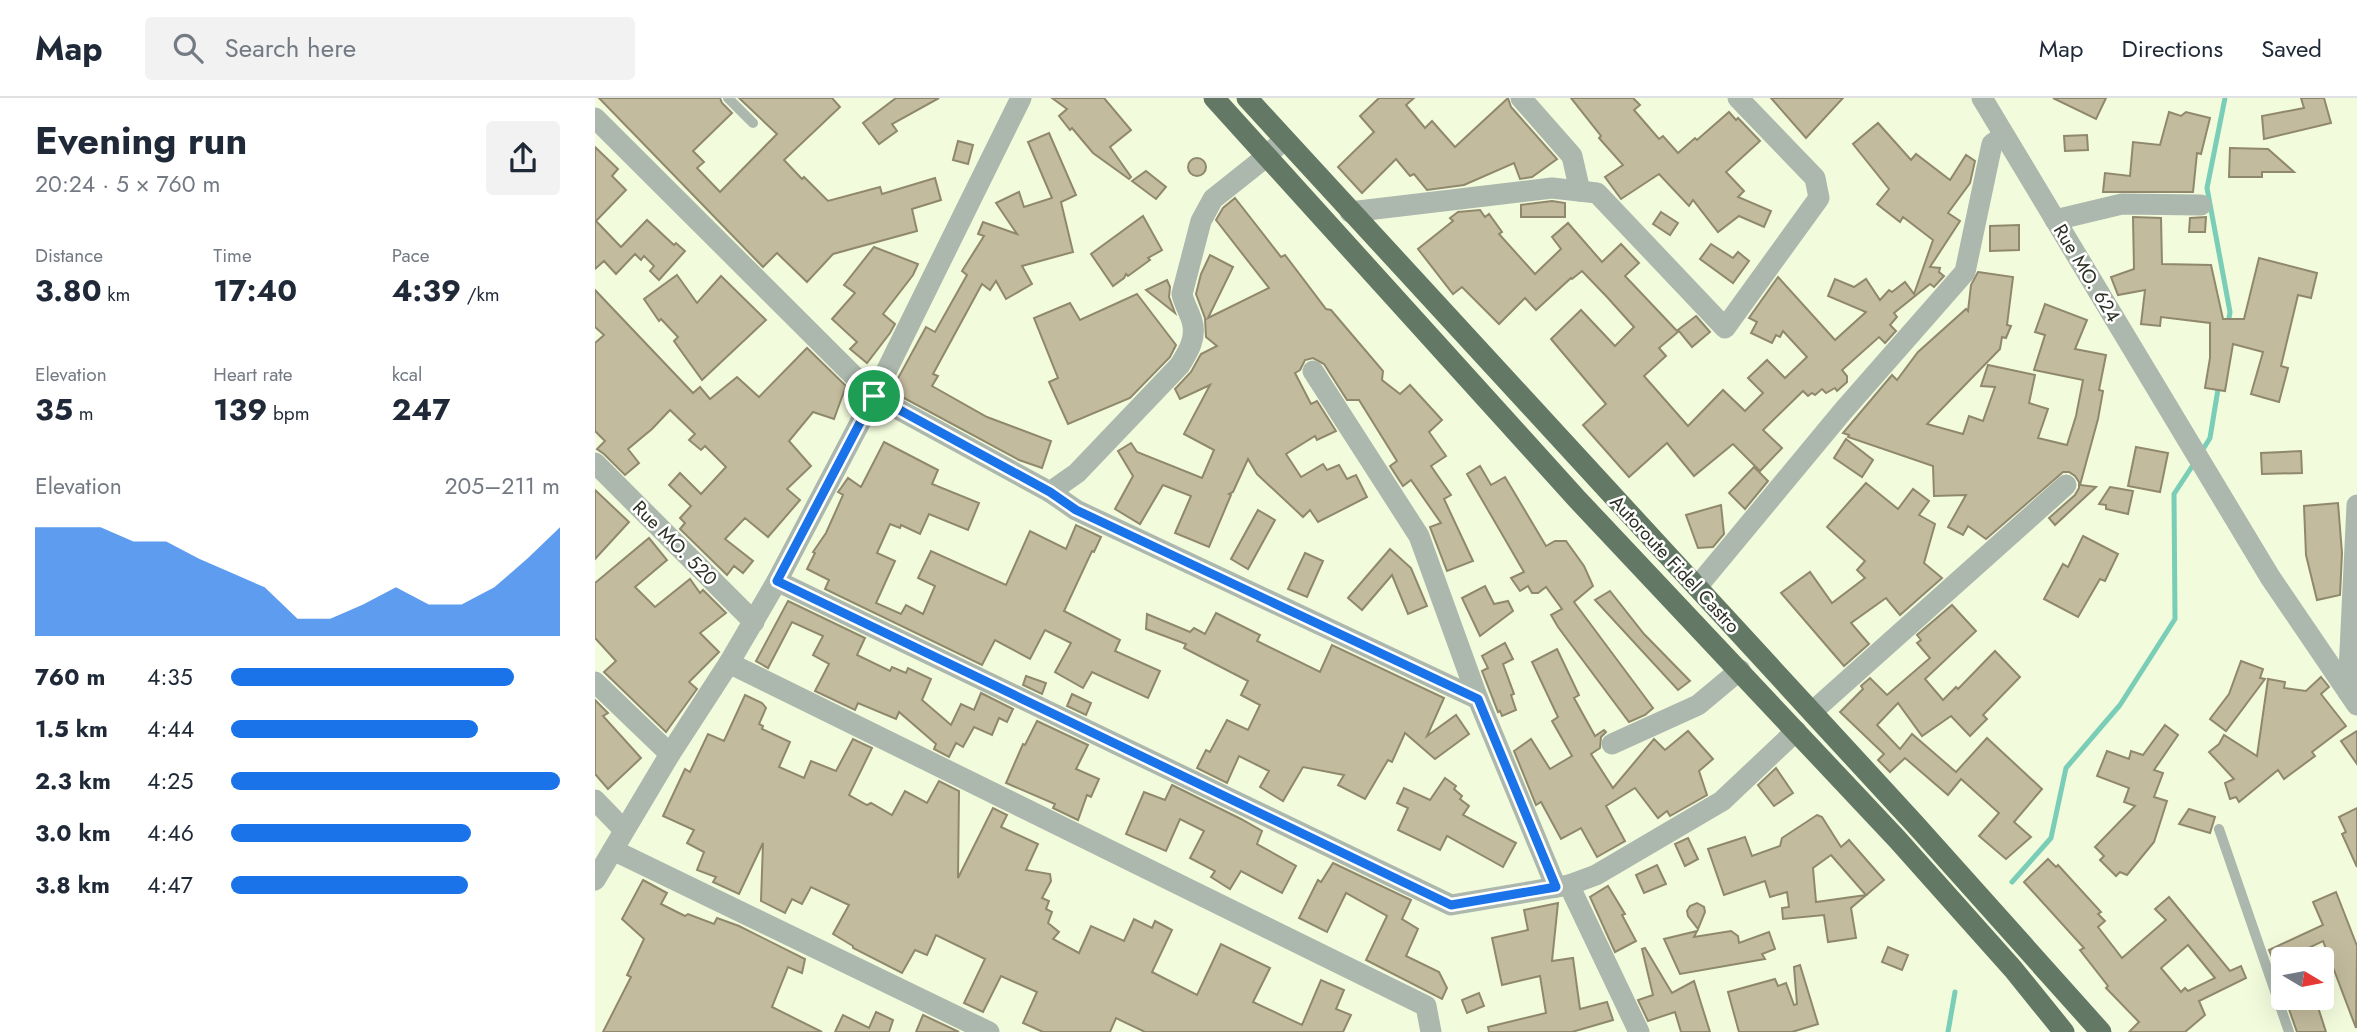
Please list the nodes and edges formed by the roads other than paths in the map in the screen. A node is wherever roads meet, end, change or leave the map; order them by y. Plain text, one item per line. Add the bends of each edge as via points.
1 (728, 98) edge
2 (1021, 98) edge
3 (1215, 98) edge
4 (1247, 98) edge
5 (1521, 98) edge
6 (1738, 98) edge
7 (1982, 98) edge
8 (595, 118) edge
9 (753, 122) dead end
10 (2004, 136) junction
11 (1284, 139) junction
12 (1267, 156) junction
13 (1580, 191) junction
14 (2201, 205) dead end
15 (1350, 212) junction
16 (2055, 220) junction
17 (1313, 371) dead end
18 (874, 396) junction
19 (595, 463) edge
20 (2066, 485) dead end
21 (1050, 492) junction
22 (2357, 505) edge
23 (777, 581) junction
24 (1697, 587) junction
25 (754, 622) junction
26 (729, 663) junction
27 (1740, 670) junction
28 (595, 682) edge
29 (1478, 699) junction
30 (2352, 699) edge
31 (1812, 712) junction
32 (1795, 731) junction
33 (1612, 744) dead end
34 (670, 754) junction
35 (595, 800) edge
36 (2218, 829) dead end
37 (624, 830) junction
38 (613, 850) junction
39 (595, 880) edge
40 (1562, 886) junction
41 (989, 1032) edge
42 (1430, 1032) edge
43 (1639, 1032) edge
44 (2064, 1032) edge
45 (2101, 1032) edge
46 (2289, 1032) edge

1 - 9 lane
2 - 18 street
3 - 12 highway, Autoroute Fidel Castro
4 - 11 highway, Autoroute Fidel Castro
5 - 13 street via 1572,156
6 - 13 street via 1815,178 1819,198 1725,328 1597,193
7 - 10 street, Rue MO. 624
8 - 18 street
10 - 16 street, Rue MO. 624
10 - 24 street via 1992,144 1965,272
11 - 12 street
11 - 15 highway, Autoroute Fidel Castro
12 - 21 street via 1213,199 1201,221 1182,293 1192,320 1191,348 1145,403 1077,472
12 - 27 highway, Autoroute Fidel Castro via 1577,499
13 - 15 street via 1552,188
14 - 16 street via 2122,204
15 - 24 highway, Autoroute Fidel Castro
16 - 30 street, Rue MO. 624 via 2270,577
17 - 29 street via 1419,536
18 - 21 street
18 - 23 street
19 - 25 street, Rue MO. 520
20 - 31 street
21 - 29 street via 1076,510
22 - 30 street
23 - 25 street
23 - 40 street via 1451,905
24 - 31 highway, Autoroute Fidel Castro
25 - 26 street
26 - 34 street
26 - 42 street via 1426,1006
27 - 32 highway, Autoroute Fidel Castro
27 - 33 street via 1699,705
28 - 34 street
29 - 40 street
31 - 45 highway, Autoroute Fidel Castro
32 - 40 street via 1722,800 1596,875
32 - 44 highway, Autoroute Fidel Castro via 1915,859
34 - 37 street
35 - 37 street
36 - 46 lane
37 - 38 street
38 - 39 street
38 - 41 street
40 - 43 street

